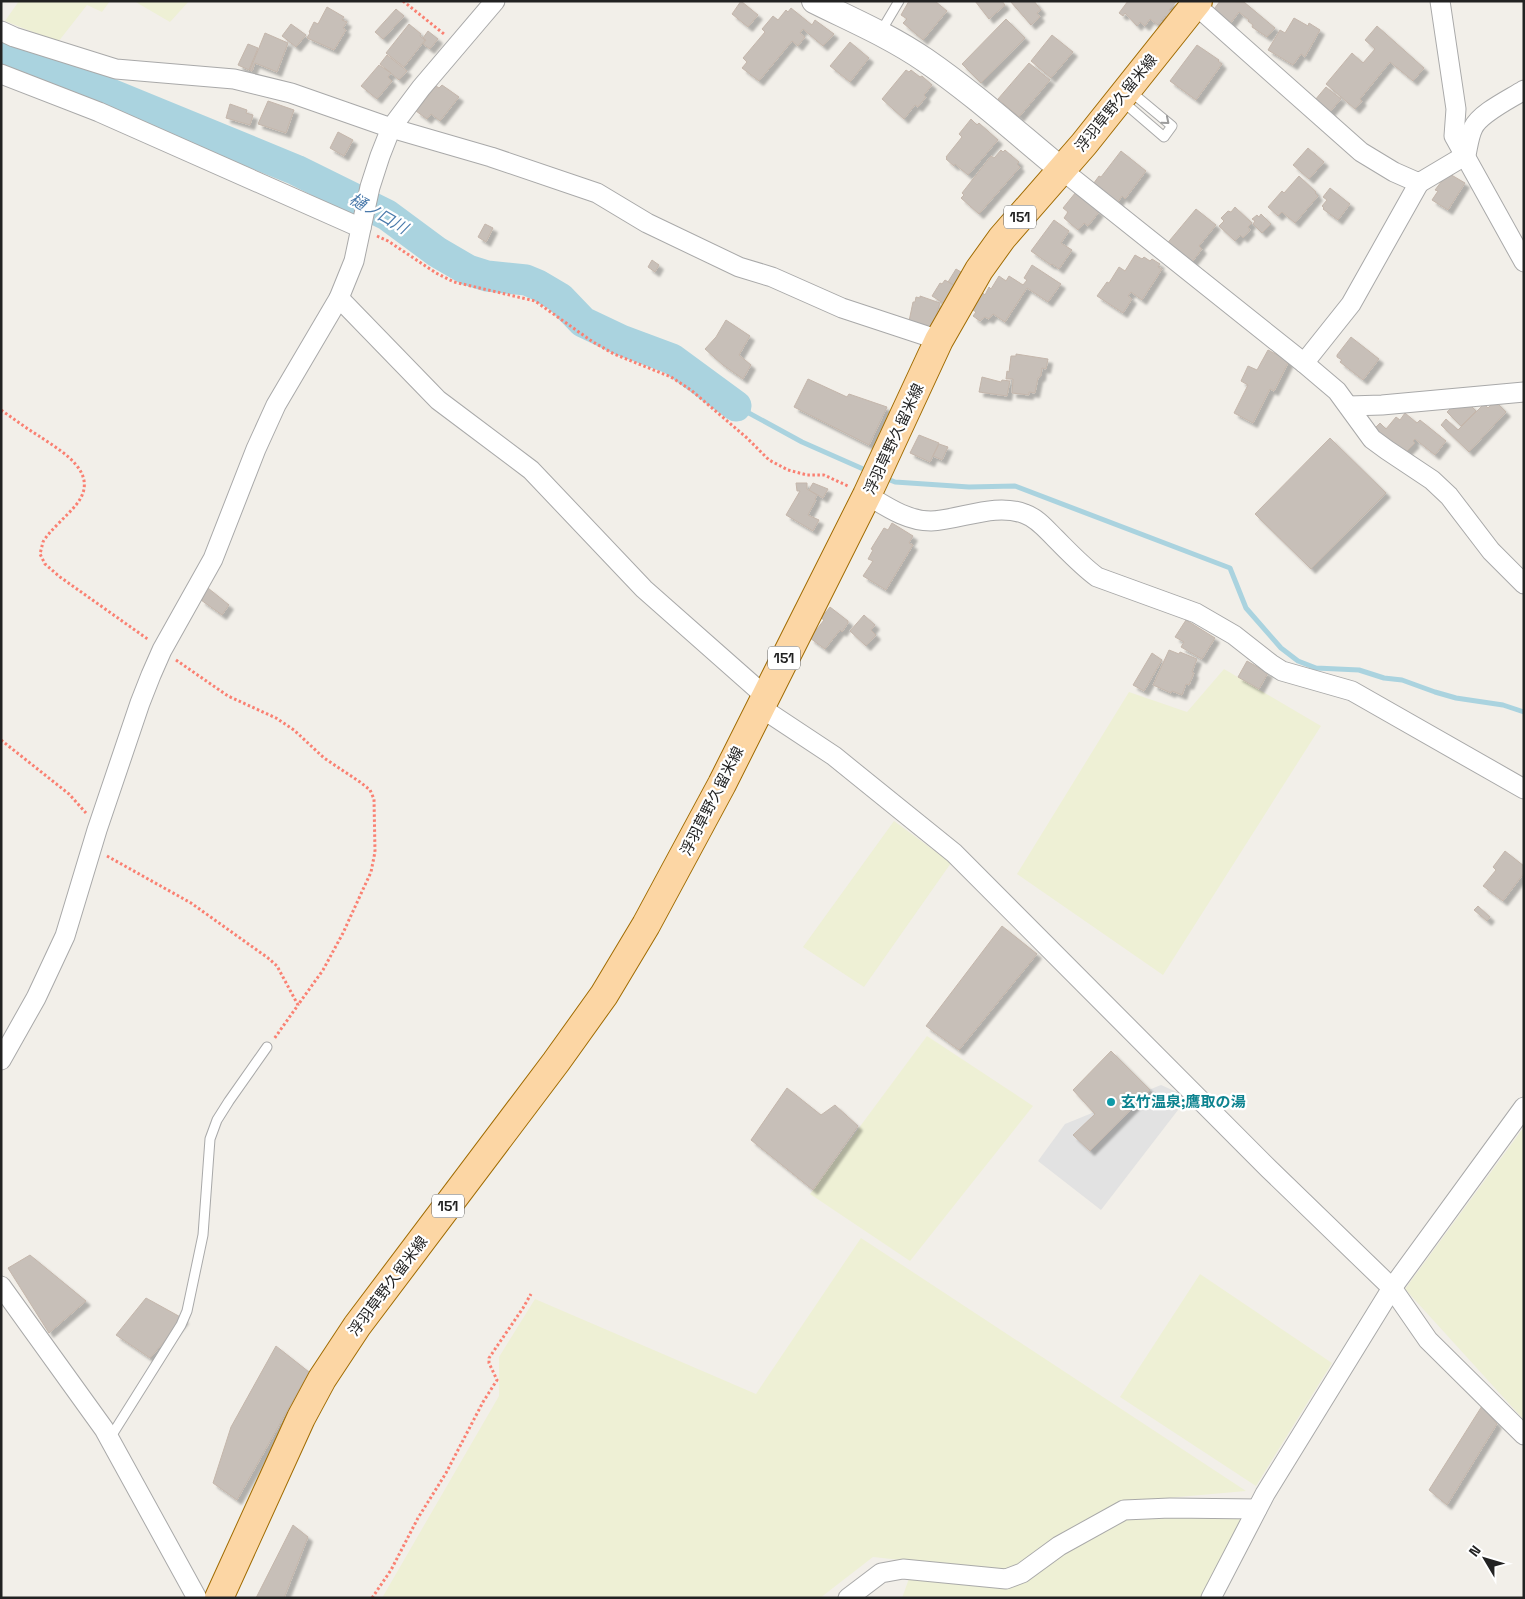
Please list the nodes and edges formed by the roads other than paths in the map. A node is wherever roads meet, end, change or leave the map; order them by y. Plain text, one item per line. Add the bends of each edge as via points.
1 (496, 1) edge
2 (814, 1) edge
3 (900, 1) edge
4 (1440, 1) edge
5 (1195, 2) edge
6 (1, 31) edge
7 (880, 33) junction
8 (1, 74) edge
9 (1524, 90) edge
10 (1124, 94) junction
11 (392, 128) junction
12 (1466, 155) junction
13 (1062, 170) junction
14 (1419, 183) junction
15 (362, 224) junction
16 (1524, 262) edge
17 (339, 298) junction
18 (939, 340) junction
19 (1304, 363) junction
20 (1524, 392) edge
21 (1350, 406) junction
22 (869, 492) junction
23 (1524, 584) edge
24 (762, 701) junction
25 (1524, 789) edge
26 (268, 1047) road end
27 (1, 1060) edge
28 (1524, 1107) edge
29 (1, 1286) edge
30 (1392, 1288) junction
31 (1524, 1435) edge
32 (109, 1439) junction
33 (1256, 1509) junction
34 (197, 1598) edge
35 (219, 1598) edge
36 (848, 1598) edge
37 (1211, 1598) edge

1 - 11 street via 420,88
2 - 7 street
3 - 7 lane
4 - 12 street via 1456,109 1454,136
5 - 10 main road, 浮羽草野久留米線 / 151
5 - 14 street via 1361,152
6 - 11 street via 116,69 234,79 291,93
7 - 13 street via 960,86
8 - 15 street via 99,112
9 - 12 street via 1476,122
10 -> 10 lane via 1172,126 1164,137
10 - 13 main road, 浮羽草野久留米線 / 151
11 - 15 street via 370,187
11 - 18 street via 597,193 647,223 739,266 842,308
12 - 14 street
12 - 16 street
13 - 18 main road, 浮羽草野久留米線 / 151 via 1002,238 979,270
13 - 19 street
14 - 19 street via 1352,304
15 - 17 street via 354,261
17 - 24 street via 438,400 531,470 644,588
17 - 27 street via 276,405 213,559 162,650 140,703 65,936 36,998
18 - 22 main road, 浮羽草野久留米線 / 151
19 - 21 street
20 - 21 street
21 - 23 street via 1372,439 1432,480 1449,496 1491,551
22 - 24 main road, 浮羽草野久留米線 / 151
22 - 25 street via 897,513 931,521 1002,510 1028,514 1097,577 1196,613 1234,635 1282,671 1352,691
24 - 30 street via 954,853
24 - 35 main road, 浮羽草野久留米線 / 151 via 683,859 604,995 520,1112 357,1326 322,1379
26 - 32 lane via 217,1120 210,1139 203,1235 187,1311
28 - 30 street
29 - 32 street
30 - 31 street via 1428,1340
30 - 33 street
32 - 34 street
33 - 36 street via 1124,1510 1059,1546 1022,1573 1006,1579 903,1569 881,1573
33 - 37 street

